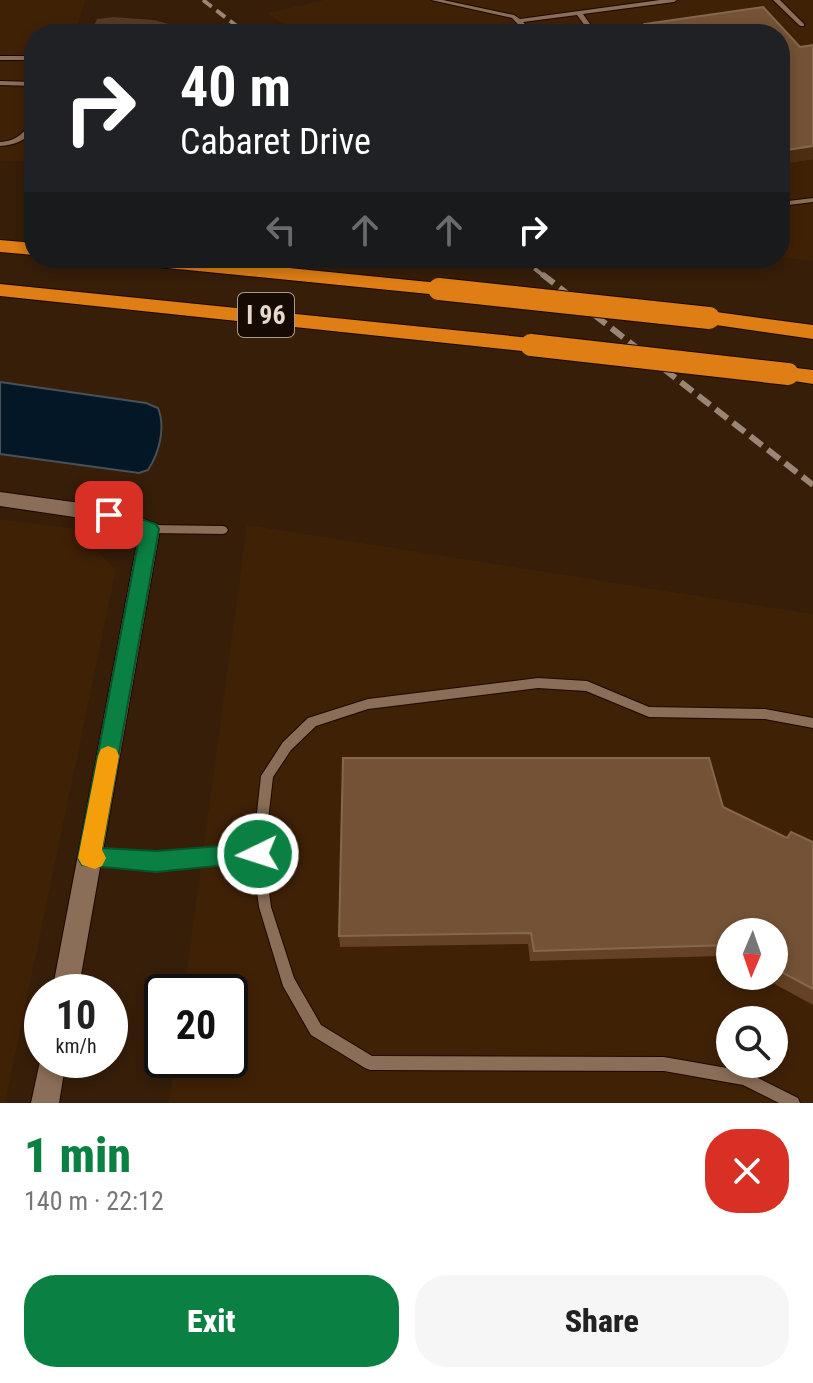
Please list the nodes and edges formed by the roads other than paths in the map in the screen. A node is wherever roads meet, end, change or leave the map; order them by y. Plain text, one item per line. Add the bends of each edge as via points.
1 (434, 0) edge
2 (674, 0) edge
3 (776, 0) edge
4 (579, 13) junction
5 (519, 21) junction
6 (522, 24) edge
7 (587, 24) edge
8 (802, 25) dead end
9 (0, 58) edge
10 (24, 58) edge
11 (0, 83) edge
12 (24, 84) edge
13 (24, 137) edge
14 (0, 144) edge
15 (813, 200) edge
16 (790, 203) edge
17 (0, 246) edge
18 (24, 248) edge
19 (228, 268) edge
20 (0, 290) edge
21 (813, 332) edge
22 (813, 377) edge
23 (0, 499) edge
24 (150, 529) junction
25 (223, 530) dead end
26 (813, 723) edge
27 (258, 854) junction
28 (89, 858) junction
29 (68, 974) edge
30 (49, 1078) edge
31 (45, 1103) edge
32 (793, 1103) edge

1 - 5 lane
2 - 4 lane
3 - 8 lane
4 - 5 lane
4 - 7 lane
5 - 6 lane
9 - 10 lane
11 - 12 lane
13 - 14 lane
15 - 16 lane
17 - 18 highway
19 - 21 highway, I 96, bridge
20 - 22 highway, I 96, bridge
23 - 24 street via 109,515
24 - 25 lane
24 - 28 street
26 - 27 lane via 765,714 649,712 587,686 538,683 368,704 312,722 287,746 267,776
27 - 28 lane via 156,862
27 - 32 lane via 265,907 288,981 316,1030 370,1063 664,1064 744,1078
28 - 29 street
30 - 31 street

